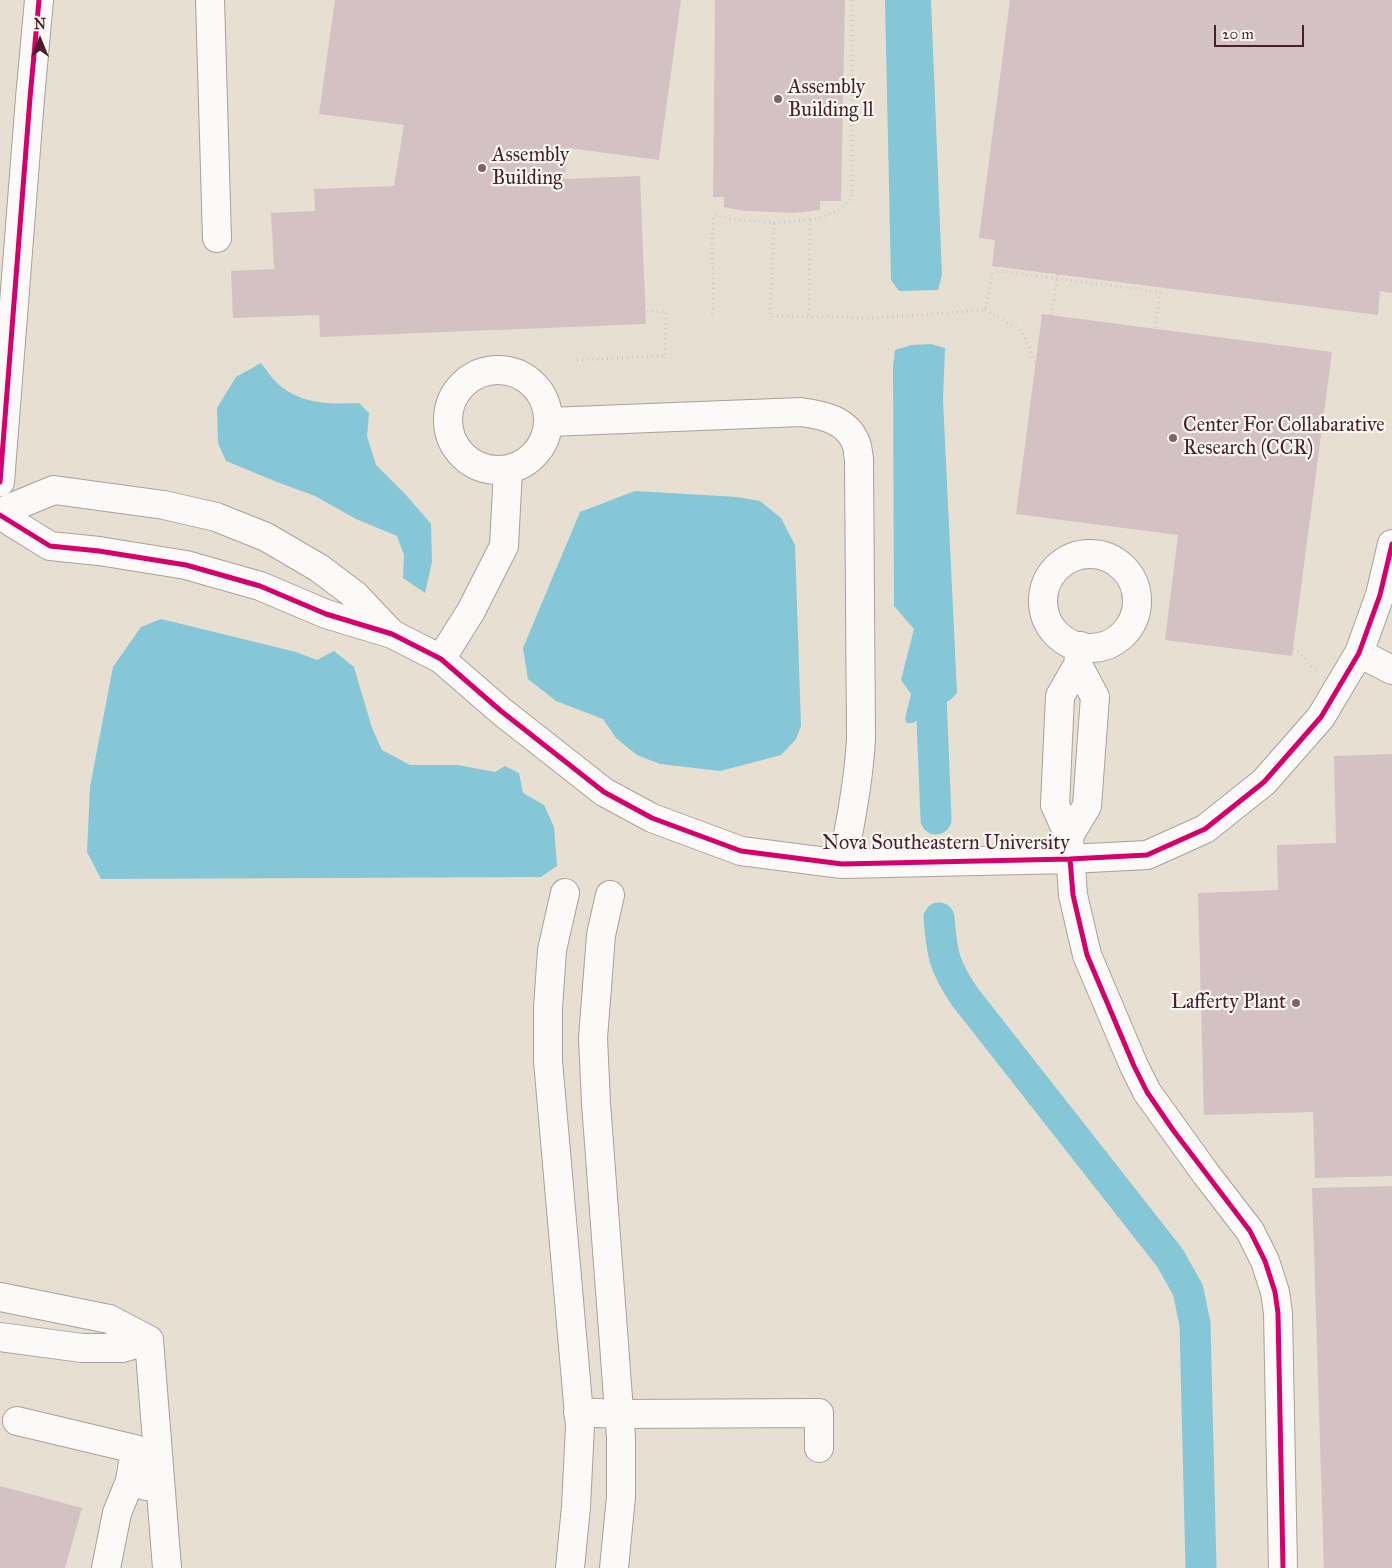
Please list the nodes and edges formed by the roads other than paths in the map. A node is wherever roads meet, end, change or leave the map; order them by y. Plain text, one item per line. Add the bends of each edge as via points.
1 (39, 0) edge
2 (210, 0) edge
3 (217, 238) dead end
4 (549, 422) junction
5 (508, 470) junction
6 (0, 482) edge
7 (0, 514) edge
8 (1392, 544) edge
9 (392, 634) junction
10 (1359, 654) junction
11 (441, 660) junction
12 (1392, 670) edge
13 (1057, 746) junction
14 (1091, 749) junction
15 (1069, 847) junction
16 (842, 864) junction
17 (565, 893) dead end
18 (610, 895) dead end
19 (0, 1297) edge
20 (0, 1337) edge
21 (149, 1340) junction
22 (578, 1412) junction
23 (620, 1414) junction
24 (18, 1421) dead end
25 (819, 1448) dead end
26 (130, 1481) junction
27 (160, 1490) junction
28 (106, 1568) edge
29 (167, 1568) edge
30 (570, 1568) edge
31 (614, 1568) edge
32 (1283, 1568) edge

1 - 6 street
2 - 3 street
4 - 5 street via 545,439 536,453 524,464
4 - 5 street via 547,406 539,391 528,379 512,372 480,373 454,394 447,426 452,442 475,466 491,471
4 - 16 street via 801,412 823,414 838,422 856,443 859,459 861,738 850,829
5 - 11 street via 504,546 472,611
7 - 9 street, Nova Southeastern University via 50,546 186,565 260,586 326,614
7 - 9 street, Nova Southeastern University via 54,490 216,517 266,537 319,568 356,596
8 - 10 street, Nova Southeastern University via 1380,595
9 - 11 street, Nova Southeastern University
10 - 12 street
10 - 15 street, Nova Southeastern University via 1321,717 1264,782 1205,829 1147,855
11 - 16 street, Nova Southeastern University via 604,792 652,818 742,851
13 - 14 street
13 - 14 street via 1060,696 1079,655 1094,697
13 - 15 street via 1055,805
14 - 15 street via 1087,806
15 - 16 street, Nova Southeastern University
15 - 32 street via 1074,895 1087,955 1134,1066 1147,1092 1250,1231 1265,1260 1275,1292
17 - 22 street via 552,950 548,1061
18 - 23 street via 601,935 593,1038
19 - 21 street via 109,1319
20 - 21 street via 82,1348 122,1348
21 - 27 street
22 - 23 street
22 - 30 street via 576,1507
23 - 25 street via 819,1412
23 - 31 street via 621,1497
24 - 26 street via 136,1449
26 - 27 street
26 - 28 street via 118,1513
27 - 29 street

